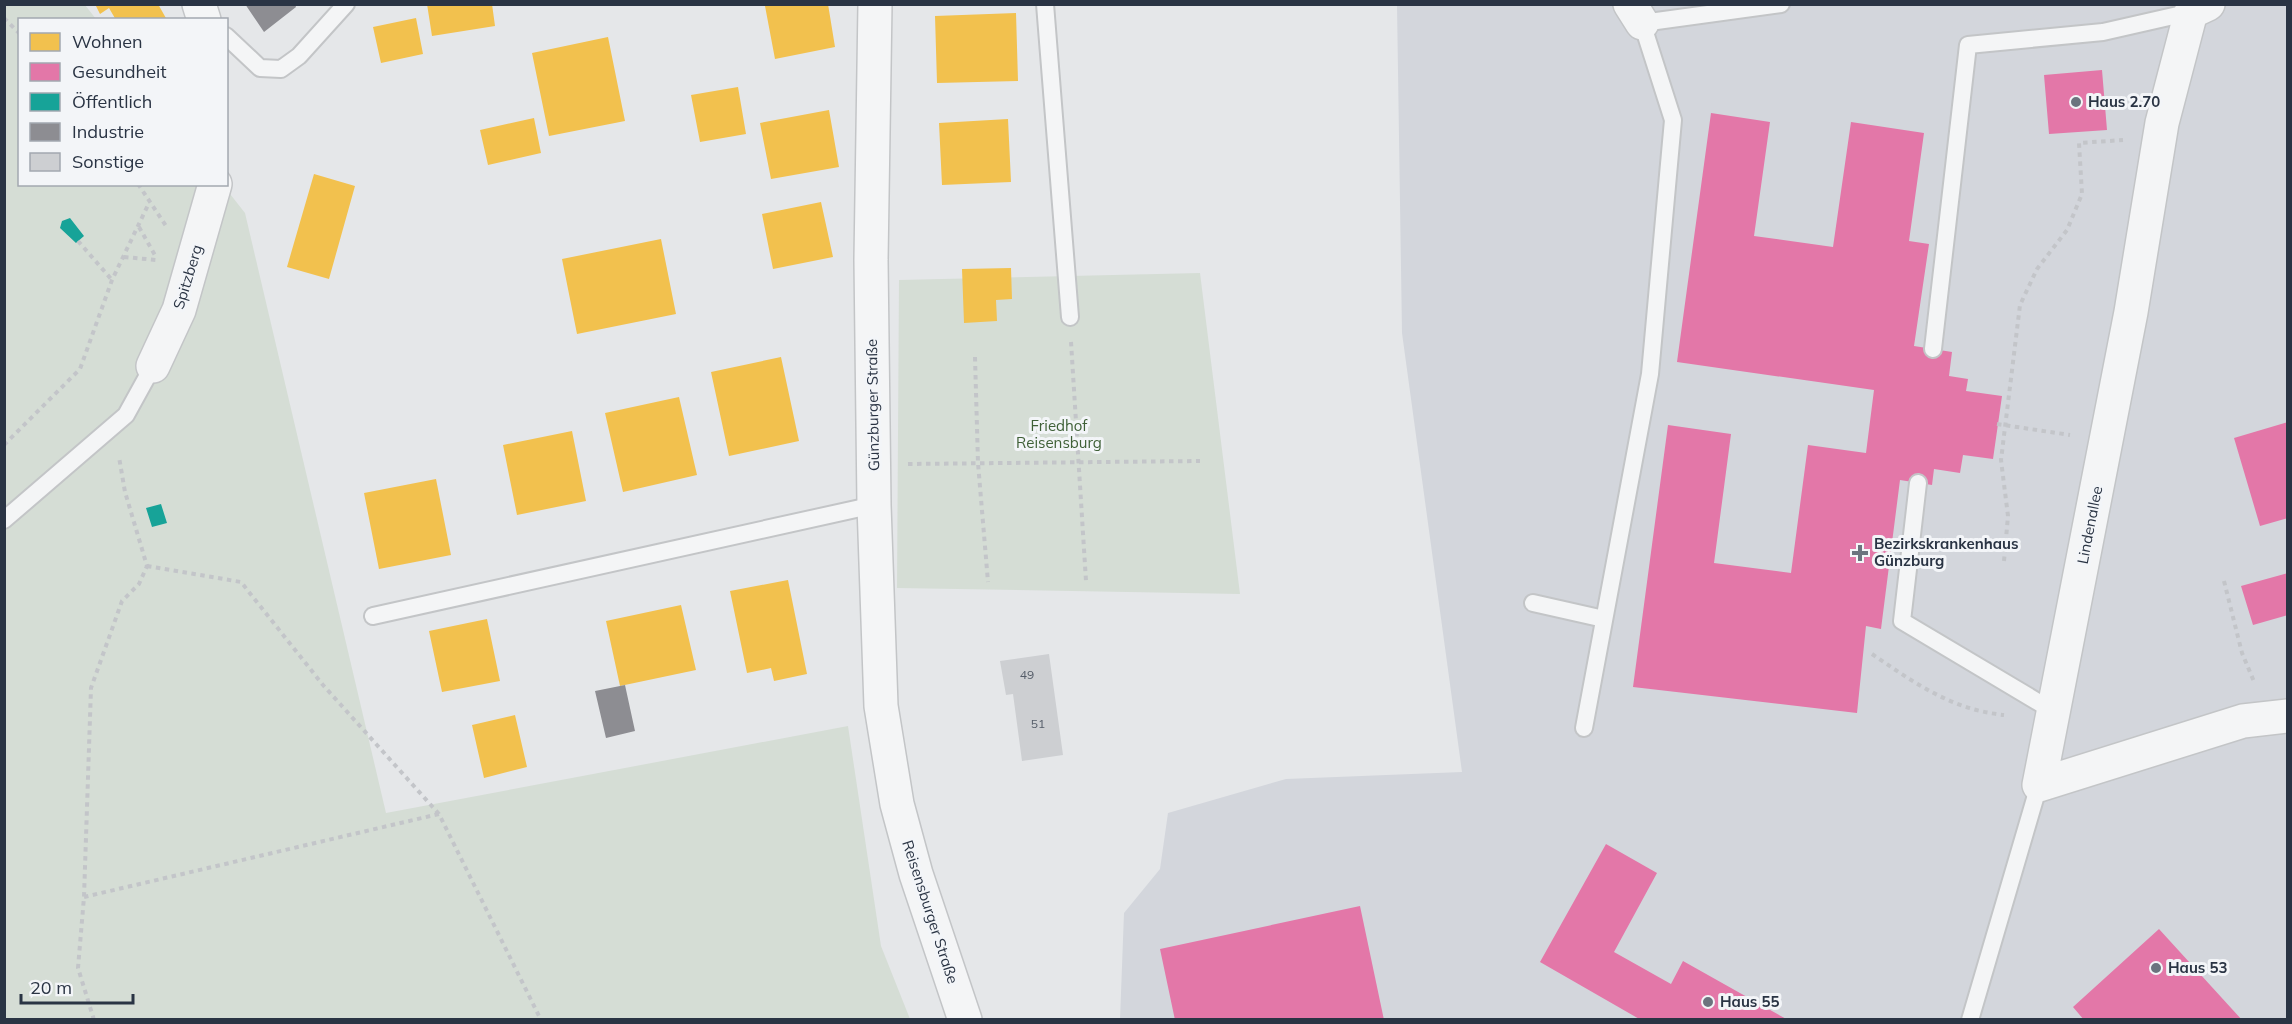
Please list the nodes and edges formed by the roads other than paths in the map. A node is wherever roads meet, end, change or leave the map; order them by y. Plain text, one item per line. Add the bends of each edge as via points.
1 (346, 4) edge
2 (875, 4) edge
3 (1045, 4) edge
4 (1781, 4) edge
5 (2199, 8) edge
6 (1636, 14) edge
7 (228, 38) edge
8 (214, 186) edge
9 (1070, 317) road end
10 (1933, 349) dead end
11 (153, 366) joint
12 (1918, 483) dead end
13 (874, 505) junction
14 (4, 520) edge
15 (1533, 603) dead end
16 (373, 616) dead end
17 (1604, 620) junction
18 (2044, 705) junction
19 (2278, 717) edge
20 (1584, 728) dead end
21 (2039, 785) junction
22 (897, 804) joint
23 (1973, 1018) edge
24 (965, 1020) edge

1 - 7 lane via 299,56 281,69 260,68
2 - 13 street, Günzburger Straße via 871,260
3 - 9 lane
4 - 6 lane
5 - 10 lane via 2103,32 1968,45
5 - 18 street, Lindenallee via 2159,139 2106,441
6 - 17 lane via 1673,120 1650,374
8 - 11 street, Spitzberg via 179,310
11 - 14 lane via 126,415
12 - 18 lane via 1902,621
13 - 16 lane
13 - 22 street, Günzburger Straße via 881,706
15 - 17 lane
17 - 20 lane
18 - 21 street, Lindenallee
19 - 21 street via 2243,721
21 - 23 lane
22 - 24 street, Reisensburger Straße

